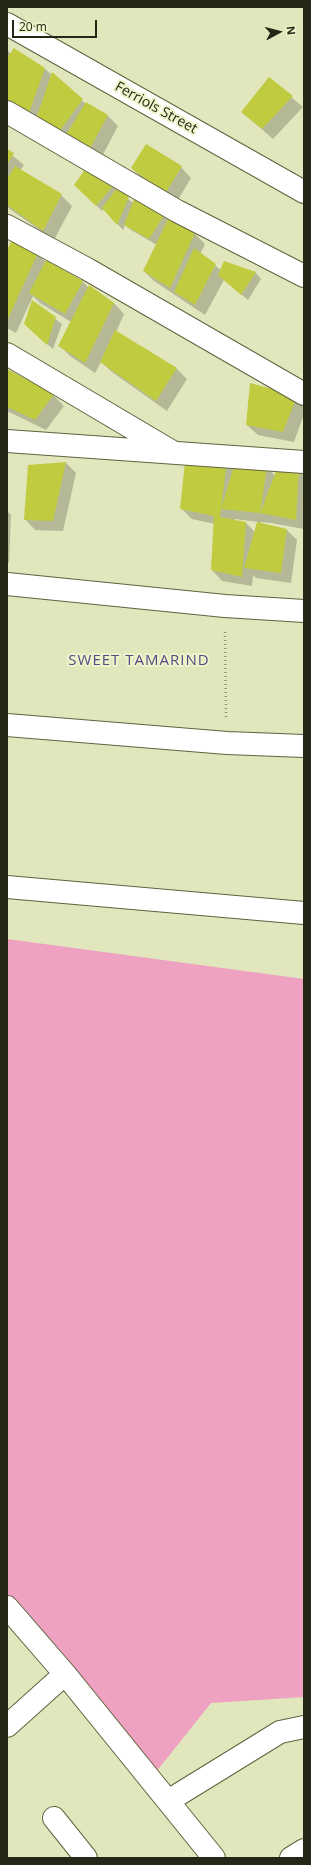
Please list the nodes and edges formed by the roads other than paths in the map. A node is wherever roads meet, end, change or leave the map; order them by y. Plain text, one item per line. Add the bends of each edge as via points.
1 (7, 24) edge
2 (7, 112) edge
3 (304, 192) edge
4 (7, 226) edge
5 (304, 276) edge
6 (7, 354) edge
7 (304, 394) edge
8 (7, 441) edge
9 (174, 453) junction
10 (304, 462) edge
11 (7, 584) edge
12 (304, 612) edge
13 (7, 725) edge
14 (304, 746) edge
15 (7, 887) edge
16 (304, 913) edge
17 (7, 1607) edge
18 (65, 1674) junction
19 (7, 1726) edge
20 (304, 1727) edge
21 (168, 1801) junction
22 (54, 1818) dead end
23 (304, 1850) edge
24 (86, 1858) edge
25 (214, 1858) edge
26 (291, 1858) edge

1 - 3 street, Ferriols Street
2 - 5 street via 178,210
4 - 7 street
6 - 9 street
8 - 9 street
9 - 10 street
11 - 12 street
13 - 14 street via 227,743
15 - 16 street
17 - 18 street
18 - 19 street
18 - 21 street
20 - 21 street via 280,1732
21 - 25 street
22 - 24 street
23 - 26 street

